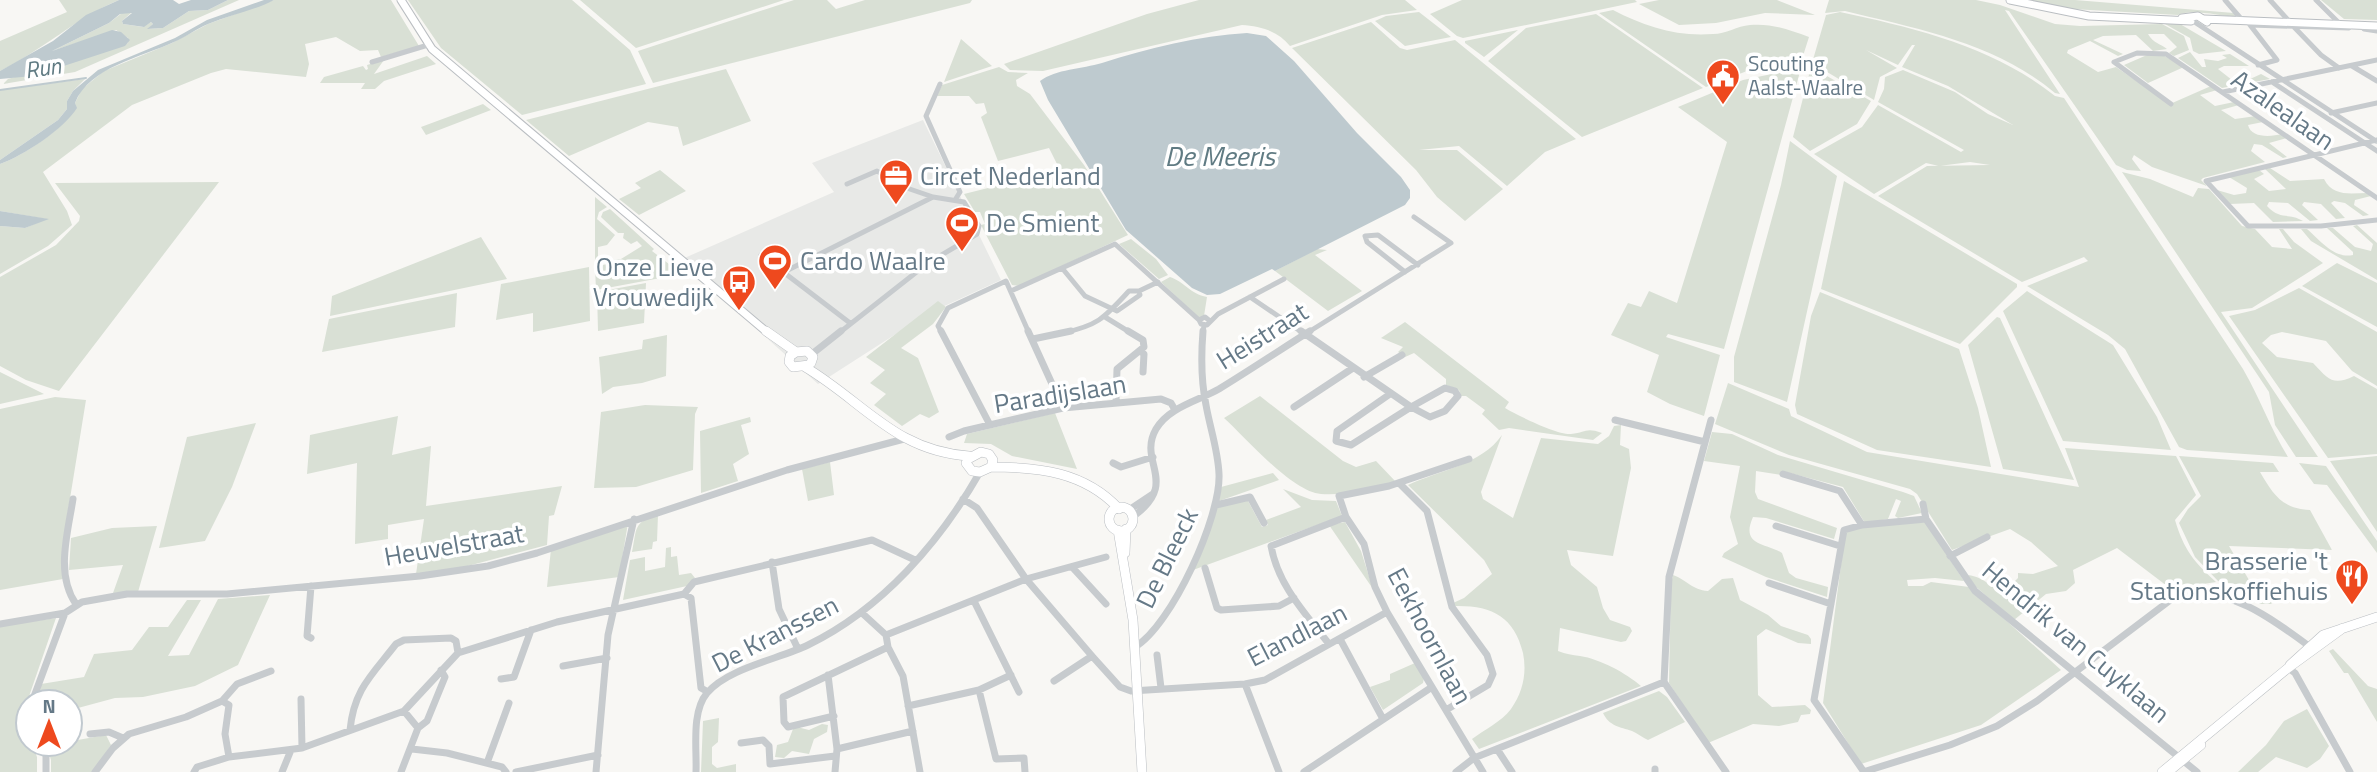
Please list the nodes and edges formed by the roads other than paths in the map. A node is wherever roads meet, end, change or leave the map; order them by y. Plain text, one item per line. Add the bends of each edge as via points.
1 (401, 0) edge
2 (2010, 0) edge
3 (2225, 0) edge
4 (2270, 0) edge
5 (2316, 0) edge
6 (2288, 20) junction
7 (2198, 21) junction
8 (2264, 22) junction
9 (2247, 23) junction
10 (2317, 24) junction
11 (2340, 25) junction
12 (2294, 26) junction
13 (2377, 28) edge
14 (428, 45) junction
15 (2377, 60) edge
16 (372, 62) dead end
17 (2258, 65) junction
18 (2351, 65) junction
19 (2339, 68) junction
20 (2281, 80) junction
21 (2377, 81) edge
22 (2272, 82) junction
23 (940, 84) dead end
24 (2223, 92) junction
25 (2377, 103) edge
26 (2171, 104) dead end
27 (2331, 113) junction
28 (2374, 142) edge
29 (2377, 151) edge
30 (2314, 155) junction
31 (847, 184) dead end
32 (933, 197) junction
33 (2377, 198) edge
34 (955, 200) junction
35 (1414, 216) dead end
36 (2377, 220) edge
37 (761, 255) dead end
38 (1418, 265) junction
39 (1062, 268) junction
40 (784, 272) junction
41 (1405, 272) junction
42 (1284, 279) dead end
43 (1158, 282) junction
44 (1011, 291) junction
45 (1250, 297) junction
46 (1113, 309) junction
47 (1105, 317) junction
48 (849, 323) junction
49 (1201, 323) junction
50 (1304, 334) junction
51 (1033, 340) junction
52 (1139, 351) junction
53 (793, 354) junction
54 (1402, 355) dead end
55 (809, 359) junction
56 (1353, 368) junction
57 (1143, 372) dead end
58 (1364, 377) junction
59 (1204, 394) junction
60 (1390, 394) junction
61 (1116, 402) junction
62 (1294, 407) dead end
63 (1412, 407) junction
64 (1063, 408) junction
65 (1175, 410) junction
66 (1615, 420) dead end
67 (1711, 421) dead end
68 (990, 425) junction
69 (949, 437) dead end
70 (904, 439) junction
71 (1705, 442) junction
72 (1153, 457) junction
73 (1469, 459) dead end
74 (992, 463) junction
75 (1113, 463) dead end
76 (972, 466) junction
77 (1783, 474) dead end
78 (1399, 483) junction
79 (73, 499) dead end
80 (963, 499) junction
81 (1923, 504) dead end
82 (1216, 505) junction
83 (1115, 510) junction
84 (1132, 513) junction
85 (1346, 517) junction
86 (634, 519) junction
87 (1926, 519) junction
88 (1264, 523) dead end
89 (1862, 525) junction
90 (1776, 526) dead end
91 (1122, 530) junction
92 (1987, 537) dead end
93 (1840, 546) junction
94 (1950, 556) junction
95 (1106, 557) dead end
96 (915, 560) junction
97 (772, 562) junction
98 (1072, 567) junction
99 (1205, 568) dead end
100 (1026, 579) junction
101 (1769, 583) dead end
102 (311, 586) junction
103 (684, 594) junction
104 (1294, 598) junction
105 (974, 601) junction
106 (76, 604) junction
107 (1106, 604) dead end
108 (1831, 604) junction
109 (615, 608) junction
110 (862, 612) junction
111 (1387, 612) junction
112 (65, 613) junction
113 (2377, 617) edge
114 (0, 624) edge
115 (531, 630) junction
116 (887, 635) junction
117 (311, 638) dead end
118 (1340, 639) junction
119 (1329, 644) junction
120 (888, 647) junction
121 (1135, 647) junction
122 (2312, 648) junction
123 (798, 649) junction
124 (458, 653) junction
125 (1157, 655) dead end
126 (1092, 656) junction
127 (607, 658) junction
128 (562, 666) dead end
129 (2288, 668) junction
130 (440, 670) junction
131 (271, 671) dead end
132 (2074, 673) junction
133 (828, 675) junction
134 (1011, 676) junction
135 (501, 679) dead end
136 (1054, 681) dead end
137 (1664, 682) junction
138 (1245, 684) junction
139 (1432, 687) junction
140 (37, 688) edge
141 (1161, 688) junction
142 (979, 690) junction
143 (1138, 690) junction
144 (708, 692) junction
145 (1019, 692) dead end
146 (302, 699) dead end
147 (222, 701) junction
148 (509, 703) dead end
149 (908, 706) junction
150 (1446, 710) junction
151 (404, 711) junction
152 (834, 716) junction
153 (1383, 719) junction
154 (418, 728) junction
155 (350, 730) junction
156 (913, 731) junction
157 (90, 734) dead end
158 (123, 738) junction
159 (741, 743) dead end
160 (302, 748) junction
161 (412, 749) junction
162 (1497, 749) junction
163 (291, 750) junction
164 (836, 752) junction
165 (598, 755) junction
166 (229, 757) junction
167 (1474, 758) junction
168 (2180, 759) junction
169 (487, 763) junction
170 (769, 768) edge
171 (195, 769) edge
172 (95, 772) edge
173 (282, 772) edge
174 (401, 772) edge
175 (506, 772) edge
176 (516, 772) edge
177 (596, 772) edge
178 (696, 772) edge
179 (835, 772) edge
180 (920, 772) edge
181 (1025, 772) edge
182 (1142, 772) edge
183 (1279, 772) edge
184 (1304, 772) edge
185 (1456, 772) edge
186 (1483, 772) edge
187 (1512, 772) edge
188 (1726, 772) edge
189 (1863, 772) edge
190 (2162, 772) edge
191 (2168, 772) edge
192 (2197, 772) edge
193 (2350, 772) edge

1 - 14 main road
2 - 7 main road via 2089,16
3 - 9 street
4 - 6 street
5 - 11 street
6 - 8 street via 2262,19
6 - 10 street
7 - 9 main road
7 - 17 street
8 - 9 main road
8 - 10 main road
9 - 12 street
9 - 17 street via 2277,60
10 - 11 main road
11 - 13 main road
12 - 13 street
12 - 19 street
14 - 16 street
14 - 53 main road
15 - 18 street
17 - 20 street
18 - 19 street
18 - 21 street
19 - 20 street
20 - 22 street
20 - 27 street
22 - 24 street
22 - 28 street
23 - 34 street via 926,116 960,192
24 - 26 street, Azalealaan via 2166,54 2137,53 2114,62
24 - 30 street, Azalealaan
25 - 27 street
27 - 28 street
28 - 29 street
28 - 30 street
30 - 33 street, Azalealaan
30 - 36 street via 2206,179 2248,226
31 - 32 street via 877,171
32 - 34 street
32 - 40 street
34 - 48 street via 968,206 979,226 977,234
35 - 38 street, Heistraat via 1451,243
37 - 40 street
38 - 41 street, Heistraat
38 - 41 street via 1378,235 1365,236
39 - 43 street via 1115,244
39 - 44 street
39 - 46 street via 1085,296
40 - 48 street
41 - 50 street, Heistraat
42 - 45 street
43 - 46 street via 1139,291 1140,295 1117,311
43 - 49 street
44 - 51 street
44 - 68 street via 1006,281 948,308 938,326
45 - 49 street
45 - 50 street
46 - 47 street
47 - 51 street via 1090,327
47 - 52 street via 1143,340
48 - 55 street
49 - 59 street, De Bleeck
50 - 56 street
50 - 59 street, Heistraat via 1213,393
51 - 64 street
52 - 57 street via 1144,354
52 - 61 street via 1117,369
53 - 55 main road
53 - 55 main road via 789,362 793,367
54 - 58 street
55 - 70 main road via 822,375
56 - 58 street
56 - 62 street
58 - 60 street
59 - 65 street, Heistraat
59 - 82 street, De Bleeck via 1218,468
60 - 63 street
60 - 63 street via 1337,431 1336,441 1351,445
61 - 64 street, Paradijslaan
61 - 65 street, Paradijslaan via 1161,398
63 - 63 street via 1433,417 1458,396 1444,388
64 - 68 street, Paradijslaan
65 - 72 street, Heistraat via 1153,432
66 - 71 street
67 - 71 street
68 - 69 street, Paradijslaan
70 - 76 main road
70 - 86 street, Heuvelstraat via 787,470
71 - 137 street via 1669,577
72 - 75 street via 1121,467
72 - 84 street, Heistraat via 1158,482 1150,503
73 - 78 street
74 - 76 main road
74 - 76 main road via 989,454 981,452
74 - 83 main road via 1058,472 1098,491
76 - 80 street, De Kranssen
77 - 89 street via 1836,488
78 - 85 street via 1339,496
78 - 150 street via 1427,511 1452,607 1487,655 1493,674 1488,685
79 - 106 street via 65,572 68,593
80 - 96 street, De Kranssen
80 - 100 street via 977,508
81 - 87 street
82 - 88 street via 1250,497
82 - 121 street, De Bleeck via 1174,603 1152,634
83 - 84 main road
83 - 91 main road via 1108,523
84 - 91 main road via 1135,522
85 - 104 street via 1271,546
85 - 111 street, Eekhoornlaan via 1364,544
86 - 102 street, Heuvelstraat via 488,566
86 - 109 street
87 - 89 street
87 - 94 street
89 - 93 street via 1844,530
90 - 93 street
91 - 121 main road
92 - 94 street, Hendrik van Cuyklaan
93 - 108 street
94 - 132 street, Hendrik van Cuyklaan via 1975,591
95 - 98 street
96 - 97 street via 872,540
96 - 110 street, De Kranssen
97 - 103 street via 694,582
97 - 123 street via 779,609
98 - 100 street
98 - 107 street
99 - 104 street via 1221,610 1279,606
100 - 105 street
100 - 126 street
101 - 108 street
102 - 106 street, Heuvelstraat via 227,594 127,594
102 - 117 street via 307,636
103 - 109 street
103 - 144 street via 691,598 701,688
104 - 119 street
105 - 116 street
105 - 134 street
106 - 112 street, Heuvelstraat
108 - 189 street via 1814,700
109 - 115 street
109 - 127 street
110 - 116 street
110 - 123 street, De Kranssen
111 - 118 street, Elandlaan
111 - 139 street, Eekhoornlaan
112 - 114 street, Heuvelstraat
112 - 140 street
113 - 122 main road via 2343,628
115 - 124 street
115 - 135 street via 513,677
116 - 120 street
118 - 119 street, Elandlaan
118 - 153 street
119 - 138 street, Elandlaan via 1265,680
120 - 133 street
120 - 149 street via 903,676
121 - 143 main road
122 - 129 main road via 2301,662
122 - 132 street via 2225,594 2190,590 2172,596
123 - 144 street, De Kranssen
124 - 130 street
124 - 155 street via 451,638 396,644 357,695
125 - 141 street
126 - 136 street
126 - 143 street via 1120,687
127 - 128 street
127 - 165 street
129 - 168 main road
129 - 193 street
130 - 151 street
130 - 154 street via 445,677 441,691 427,721
131 - 147 street via 237,684
132 - 168 street, Hendrik van Cuyklaan
132 - 189 street via 1997,726
133 - 152 street
133 - 152 street via 783,697 784,722 788,727
134 - 142 street
134 - 145 street
137 - 162 street
137 - 188 street
138 - 141 street, Elandlaan
138 - 183 street
139 - 150 street, Eekhoornlaan
139 - 153 street
141 - 143 street, Elandlaan
142 - 149 street
142 - 181 street via 996,759 1024,758
143 - 182 main road
144 - 178 street, De Kranssen via 699,714
146 - 160 street
147 - 158 street
147 - 166 street via 229,705 225,734
148 - 169 street
149 - 156 street
150 - 167 street, Eekhoornlaan
151 - 154 street
151 - 155 street
152 - 164 street
153 - 184 street
154 - 161 street
155 - 160 street
156 - 164 street
156 - 180 street
157 - 158 street via 109,732
158 - 172 street
159 - 170 street via 763,740 769,746
160 - 163 street
161 - 169 street
161 - 174 street
162 - 167 street
162 - 187 street
163 - 166 street
163 - 173 street
164 - 170 street
164 - 179 street
165 - 176 street
165 - 177 street
166 - 171 street
167 - 185 street
167 - 186 street, Eekhoornlaan
168 - 190 main road
168 - 191 main road
168 - 192 street, Hendrik van Cuyklaan
169 - 175 street

